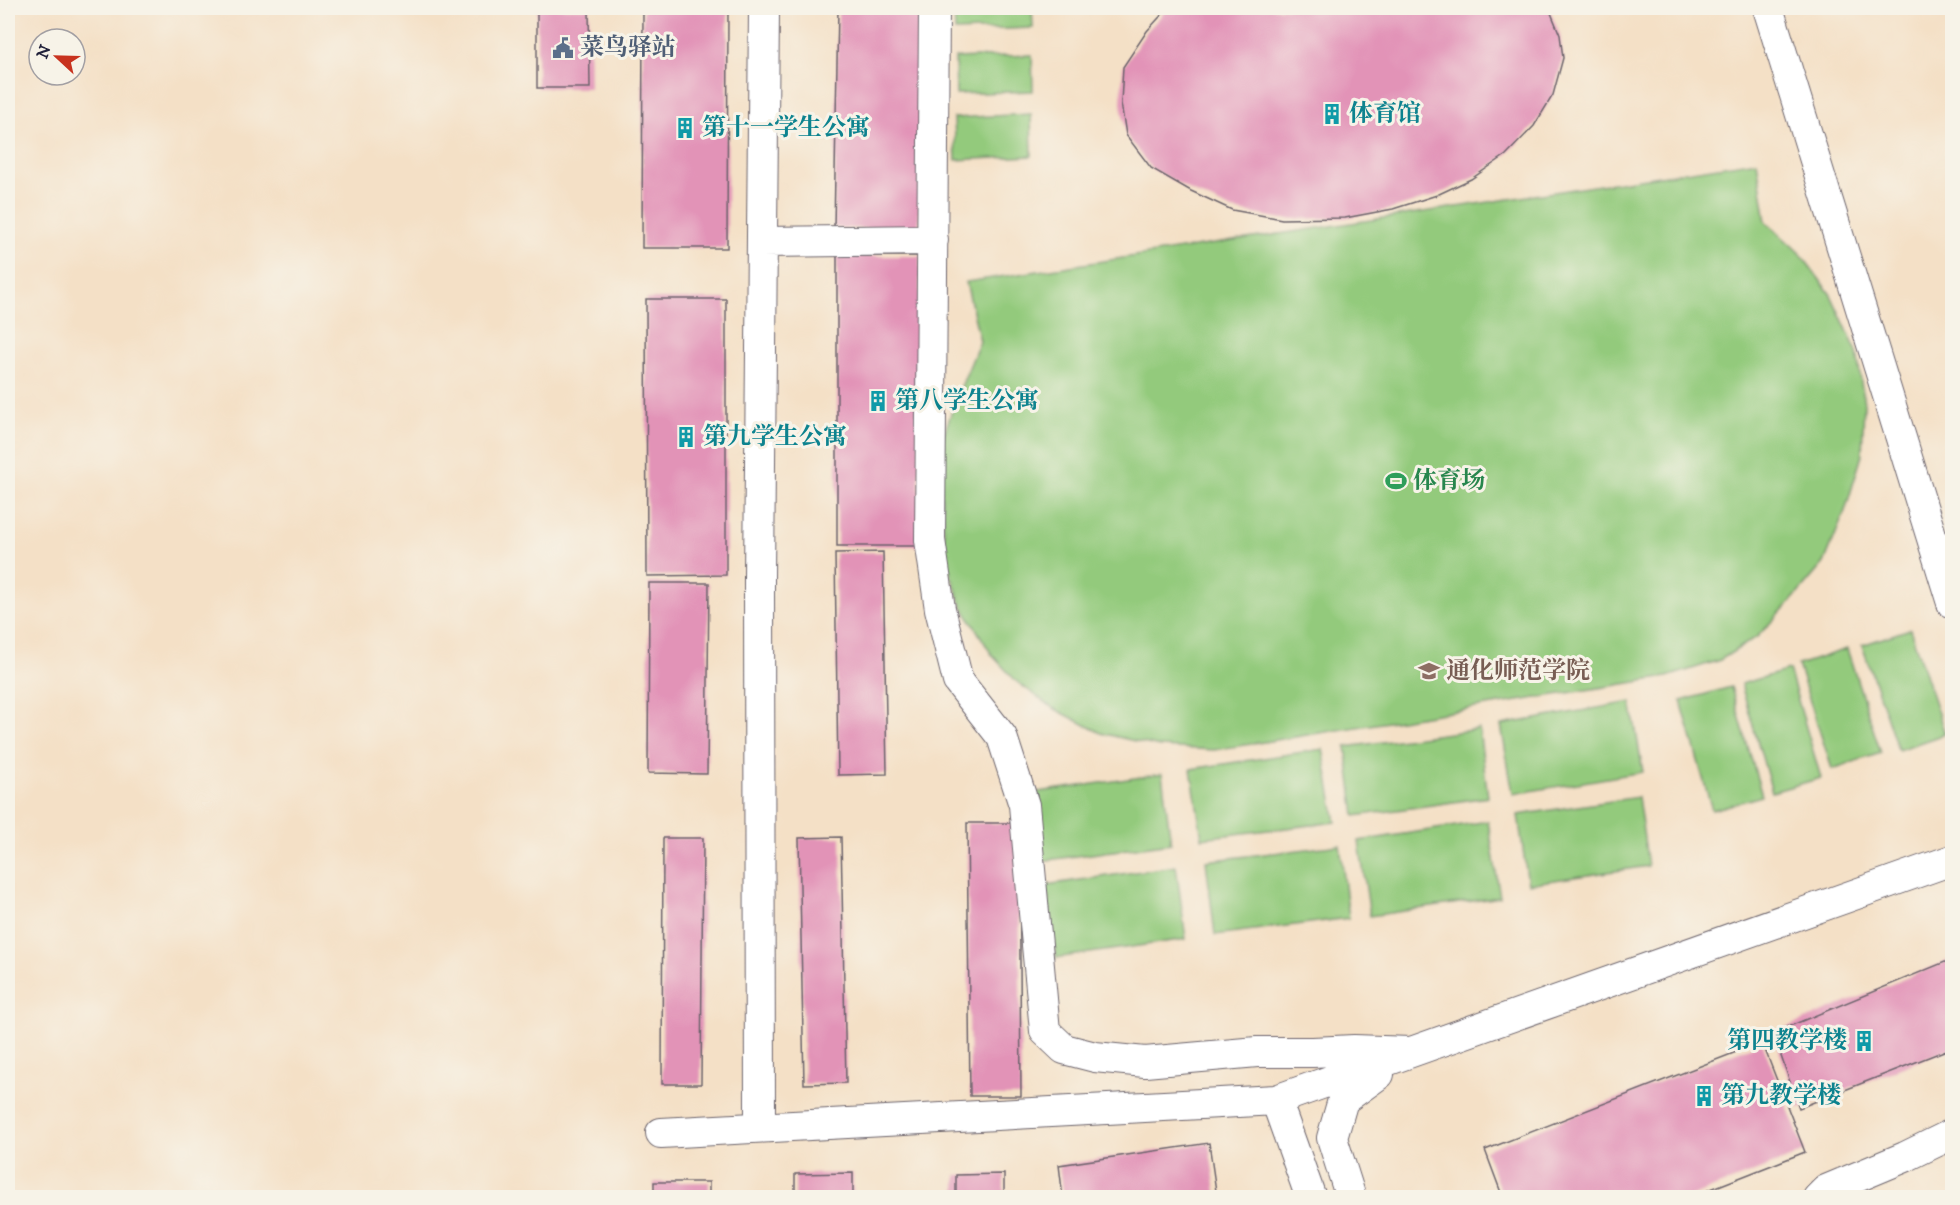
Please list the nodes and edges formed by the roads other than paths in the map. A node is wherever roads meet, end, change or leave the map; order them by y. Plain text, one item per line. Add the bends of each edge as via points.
1 (764, 8) edge
2 (934, 8) edge
3 (1768, 8) edge
4 (933, 240) junction
5 (762, 242) junction
6 (1953, 603) edge
7 (1953, 860) edge
8 (1410, 1052) junction
9 (1276, 1100) junction
10 (760, 1127) junction
11 (661, 1133) dead end
12 (1953, 1134) edge
13 (1311, 1197) edge
14 (1351, 1197) edge
15 (1818, 1197) edge

1 - 5 street
2 - 4 street
3 - 6 street
4 - 5 street
4 - 8 street via 930,540 940,609 958,681 1002,737 1024,806 1045,1031 1064,1049 1145,1062 1257,1052
5 - 10 street
7 - 8 street
8 - 9 street
8 - 14 street via 1343,1100 1332,1138
9 - 10 street
9 - 13 street
10 - 11 street
12 - 15 street

